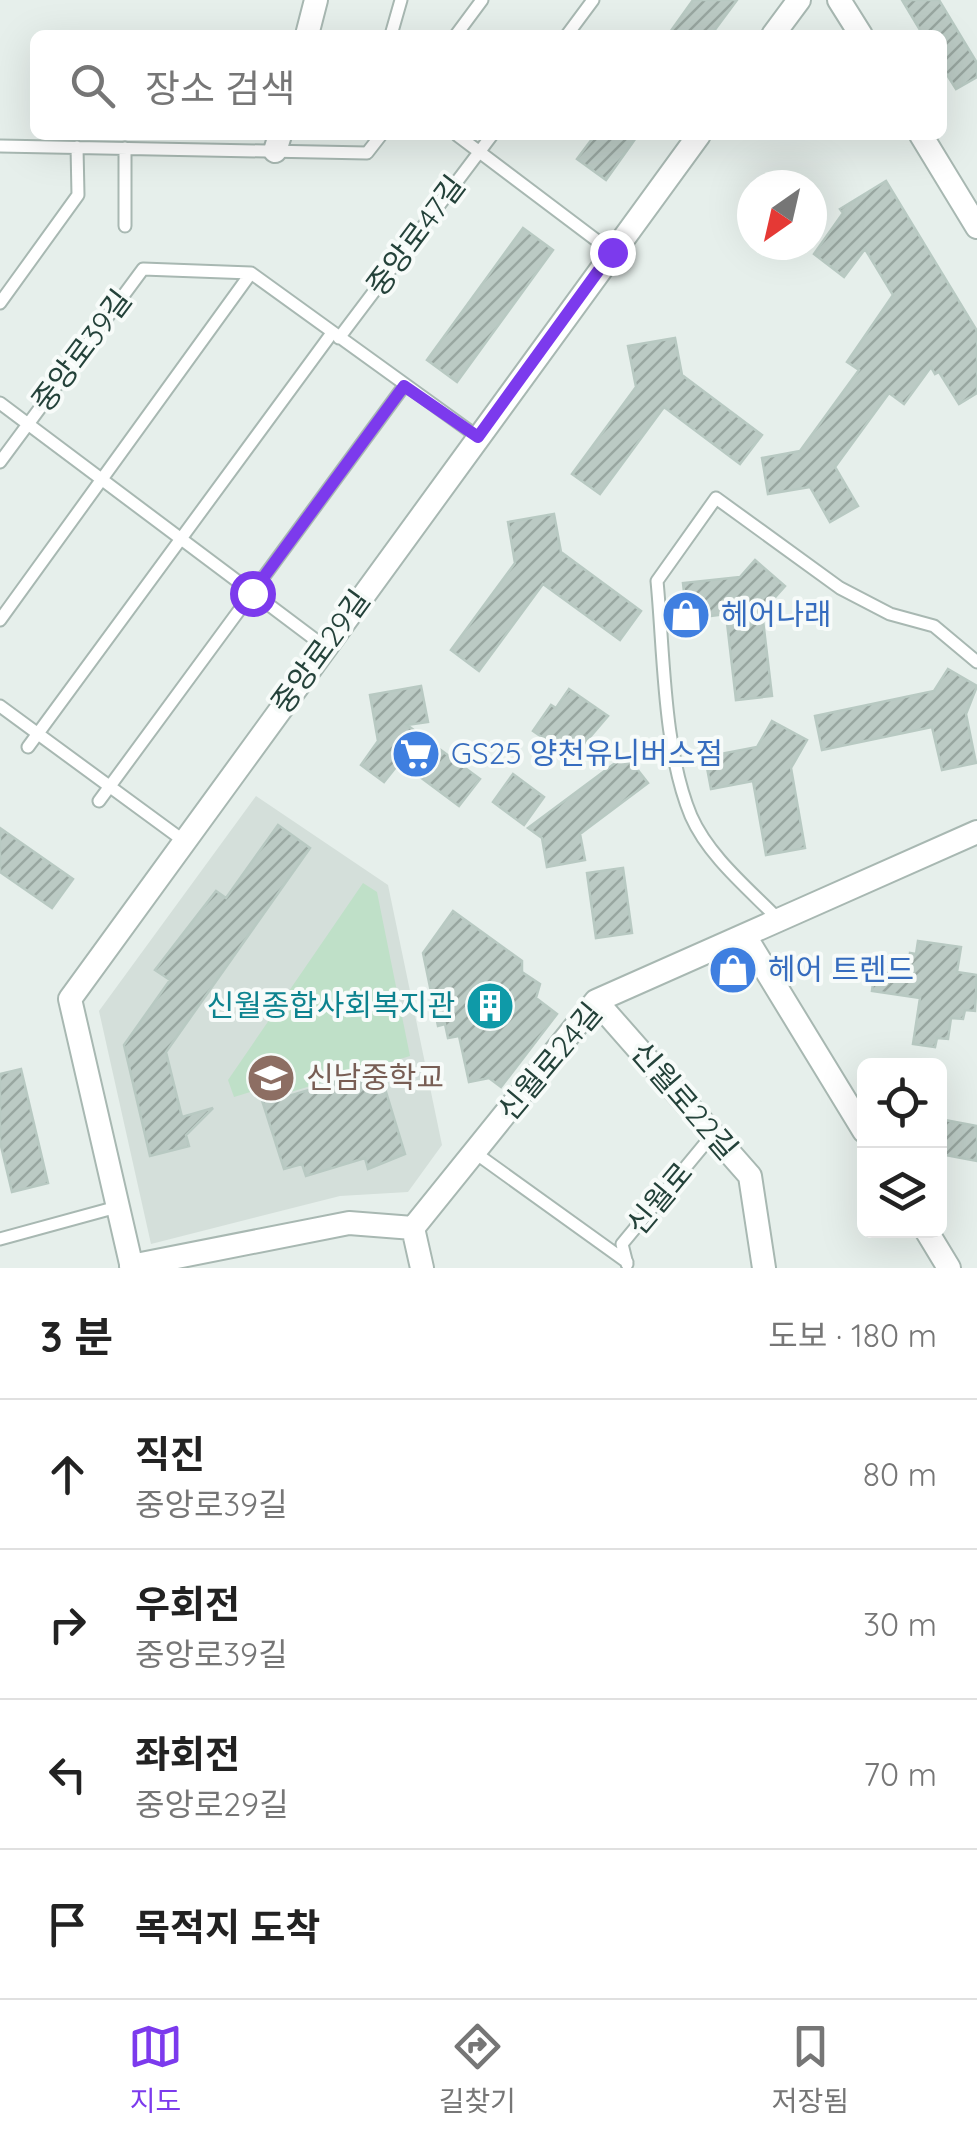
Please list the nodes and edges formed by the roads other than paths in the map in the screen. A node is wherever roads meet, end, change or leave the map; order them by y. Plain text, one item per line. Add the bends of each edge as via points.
1 (316, 0) edge
2 (401, 0) edge
3 (482, 0) edge
4 (593, 0) edge
5 (799, 0) edge
6 (840, 0) edge
7 (308, 30) edge
8 (392, 30) edge
9 (460, 30) edge
10 (570, 30) edge
11 (777, 30) edge
12 (857, 30) edge
13 (377, 140) edge
14 (463, 140) edge
15 (488, 140) edge
16 (695, 140) edge
17 (924, 140) edge
18 (278, 143) edge
19 (0, 146) edge
20 (77, 148) junction
21 (125, 148) junction
22 (479, 152) junction
23 (125, 226) dead end
24 (977, 227) edge
25 (612, 252) junction
26 (251, 273) junction
27 (0, 304) edge
28 (336, 335) junction
29 (404, 386) junction
30 (0, 403) edge
31 (28, 423) junction
32 (478, 437) junction
33 (0, 462) edge
34 (102, 478) junction
35 (182, 539) junction
36 (252, 593) junction
37 (0, 620) edge
38 (325, 647) junction
39 (977, 662) edge
40 (0, 706) edge
41 (38, 734) junction
42 (28, 747) dead end
43 (110, 786) junction
44 (99, 802) dead end
45 (977, 832) edge
46 (184, 841) junction
47 (780, 921) junction
48 (745, 936) junction
49 (596, 1001) junction
50 (857, 1119) edge
51 (713, 1134) junction
52 (474, 1152) junction
53 (118, 1207) junction
54 (413, 1228) junction
55 (931, 1238) edge
56 (0, 1239) edge
57 (627, 1265) edge
58 (131, 1267) edge
59 (422, 1268) edge
60 (764, 1268) edge
61 (949, 1268) edge

1 - 7 street
2 - 8 lane
3 - 9 lane
4 - 10 lane
5 - 11 street
6 - 12 street
13 - 18 lane via 367,153
14 - 22 lane
15 - 22 lane, 중앙로47길
16 - 25 street, 중앙로29길
17 - 24 street
18 - 21 lane
19 - 20 lane
20 - 21 lane
20 - 27 lane via 78,195
21 - 23 lane
22 - 25 lane
22 - 28 lane, 중앙로47길
25 - 32 street, 중앙로29길
26 - 28 lane
26 - 31 lane, 중앙로39길 via 143,270
26 - 34 lane
28 - 29 lane
28 - 35 lane
29 - 32 lane
29 - 36 lane
30 - 31 lane, 중앙로39길
31 - 33 lane, 중앙로39길
31 - 34 lane, 중앙로39길
32 - 38 street, 중앙로29길
34 - 35 lane, 중앙로39길
34 - 37 lane
35 - 36 lane, 중앙로39길
35 - 41 lane
36 - 38 lane, 중앙로39길
36 - 43 lane
38 - 46 street, 중앙로29길
39 - 47 lane via 934,626 890,614 840,588 716,498 656,581 675,752 691,816 712,850
40 - 41 lane
41 - 42 lane
41 - 43 lane
43 - 44 lane
43 - 46 lane
45 - 47 street, 신월로24길
46 - 53 street, 중앙로29길 via 70,998
47 - 48 street, 신월로24길
48 - 49 street, 신월로24길
48 - 50 street
49 - 51 street, 신월로22길
49 - 52 street, 신월로24길
51 - 57 lane, 신월로 via 622,1244
51 - 60 street, 신월로22길 via 750,1176
52 - 54 street, 신월로24길
52 - 57 lane, 신월로24길
53 - 56 lane
53 - 58 street, 중앙로29길
54 - 58 street via 349,1222
54 - 59 street
55 - 61 street

